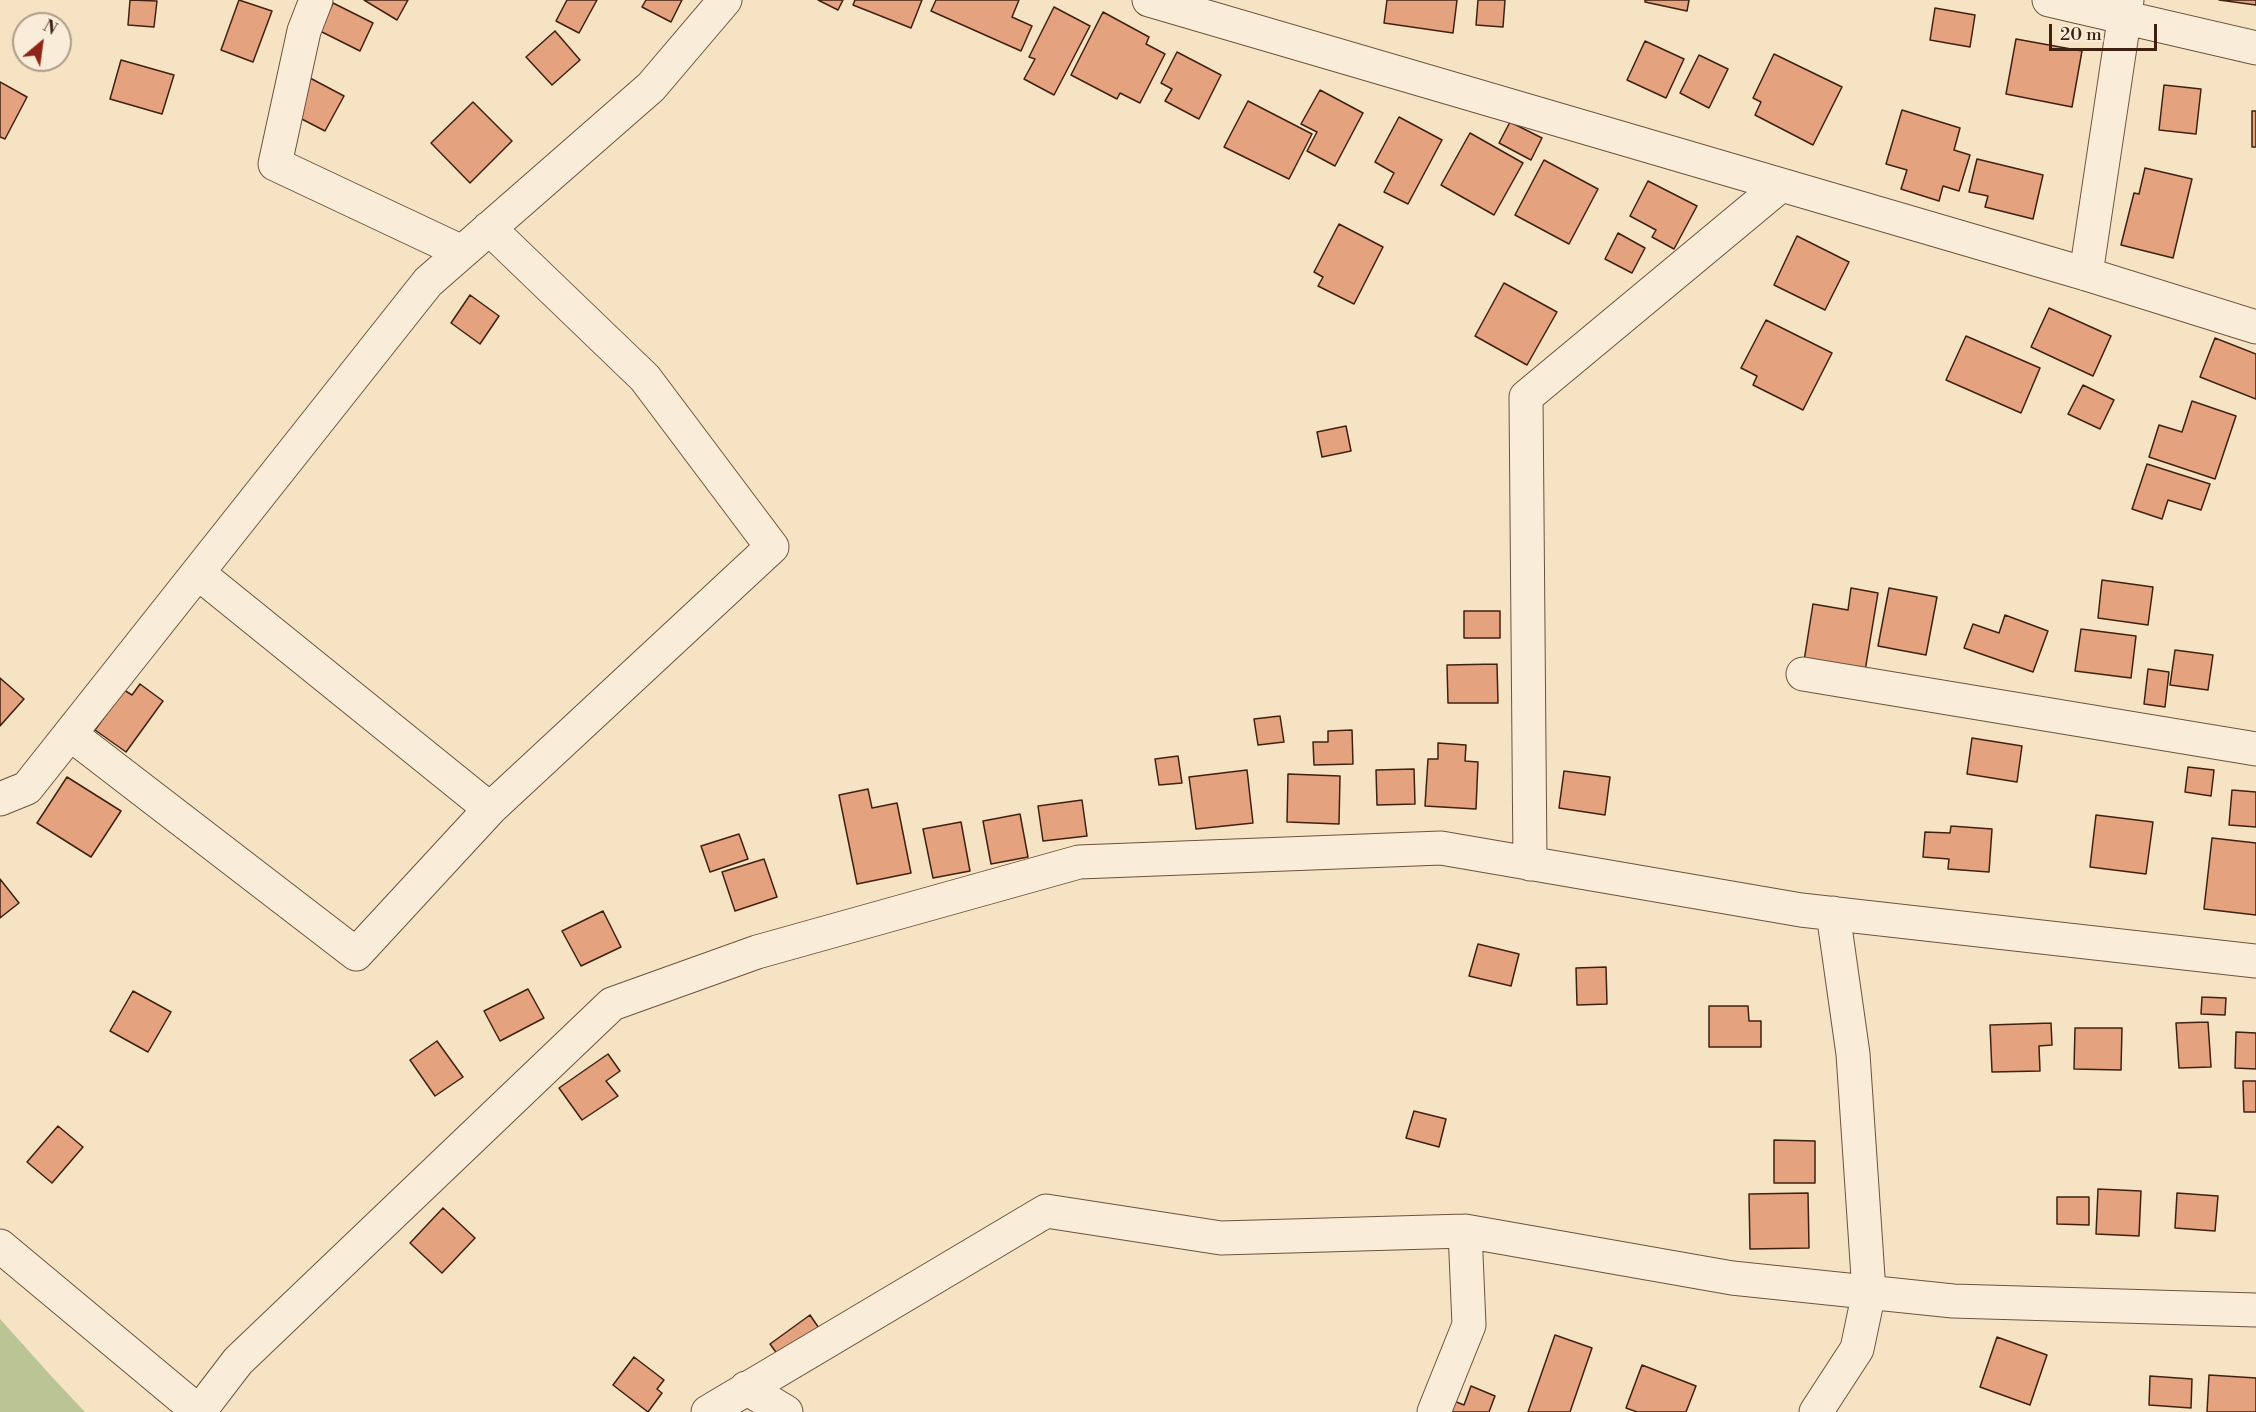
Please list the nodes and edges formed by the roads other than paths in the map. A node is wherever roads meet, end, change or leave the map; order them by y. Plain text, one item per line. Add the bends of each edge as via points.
1 (316, 0) edge
2 (725, 0) edge
3 (1149, 0) edge
4 (2049, 0) edge
5 (2125, 9) edge
6 (2256, 48) edge
7 (1781, 185) junction
8 (489, 228) junction
9 (462, 252) junction
10 (2086, 274) junction
11 (2256, 327) edge
12 (198, 573) junction
13 (1803, 674) dead end
14 (70, 734) junction
15 (2256, 749) edge
16 (0, 799) edge
17 (490, 809) junction
18 (1530, 864) junction
19 (1833, 913) junction
20 (2256, 961) edge
21 (1465, 1231) junction
22 (0, 1246) edge
23 (1869, 1292) junction
24 (2256, 1310) edge
25 (746, 1388) junction
26 (199, 1412) edge
27 (708, 1412) edge
28 (786, 1412) edge
29 (1434, 1412) edge
30 (1816, 1412) edge

1 - 9 street via 304,31 275,164
2 - 8 street via 651,87
3 - 7 street
4 - 5 street
5 - 6 street
5 - 10 street
7 - 10 street
7 - 18 street via 1526,397
8 - 9 street
8 - 17 street via 645,378 772,547
9 - 12 street via 428,282
10 - 11 street
12 - 14 street
12 - 17 street
13 - 15 street
14 - 16 street via 27,788
14 - 17 street via 356,954
18 - 19 street
18 - 26 street via 1441,848 1079,862 757,952 612,1004 238,1361
19 - 20 street
19 - 23 street via 1853,1054
21 - 23 street via 1732,1278
21 - 25 street via 1221,1238 1046,1211
21 - 29 street via 1469,1325
22 - 26 street
23 - 24 street via 1953,1300
23 - 30 street via 1857,1349
25 - 27 street
25 - 28 street

